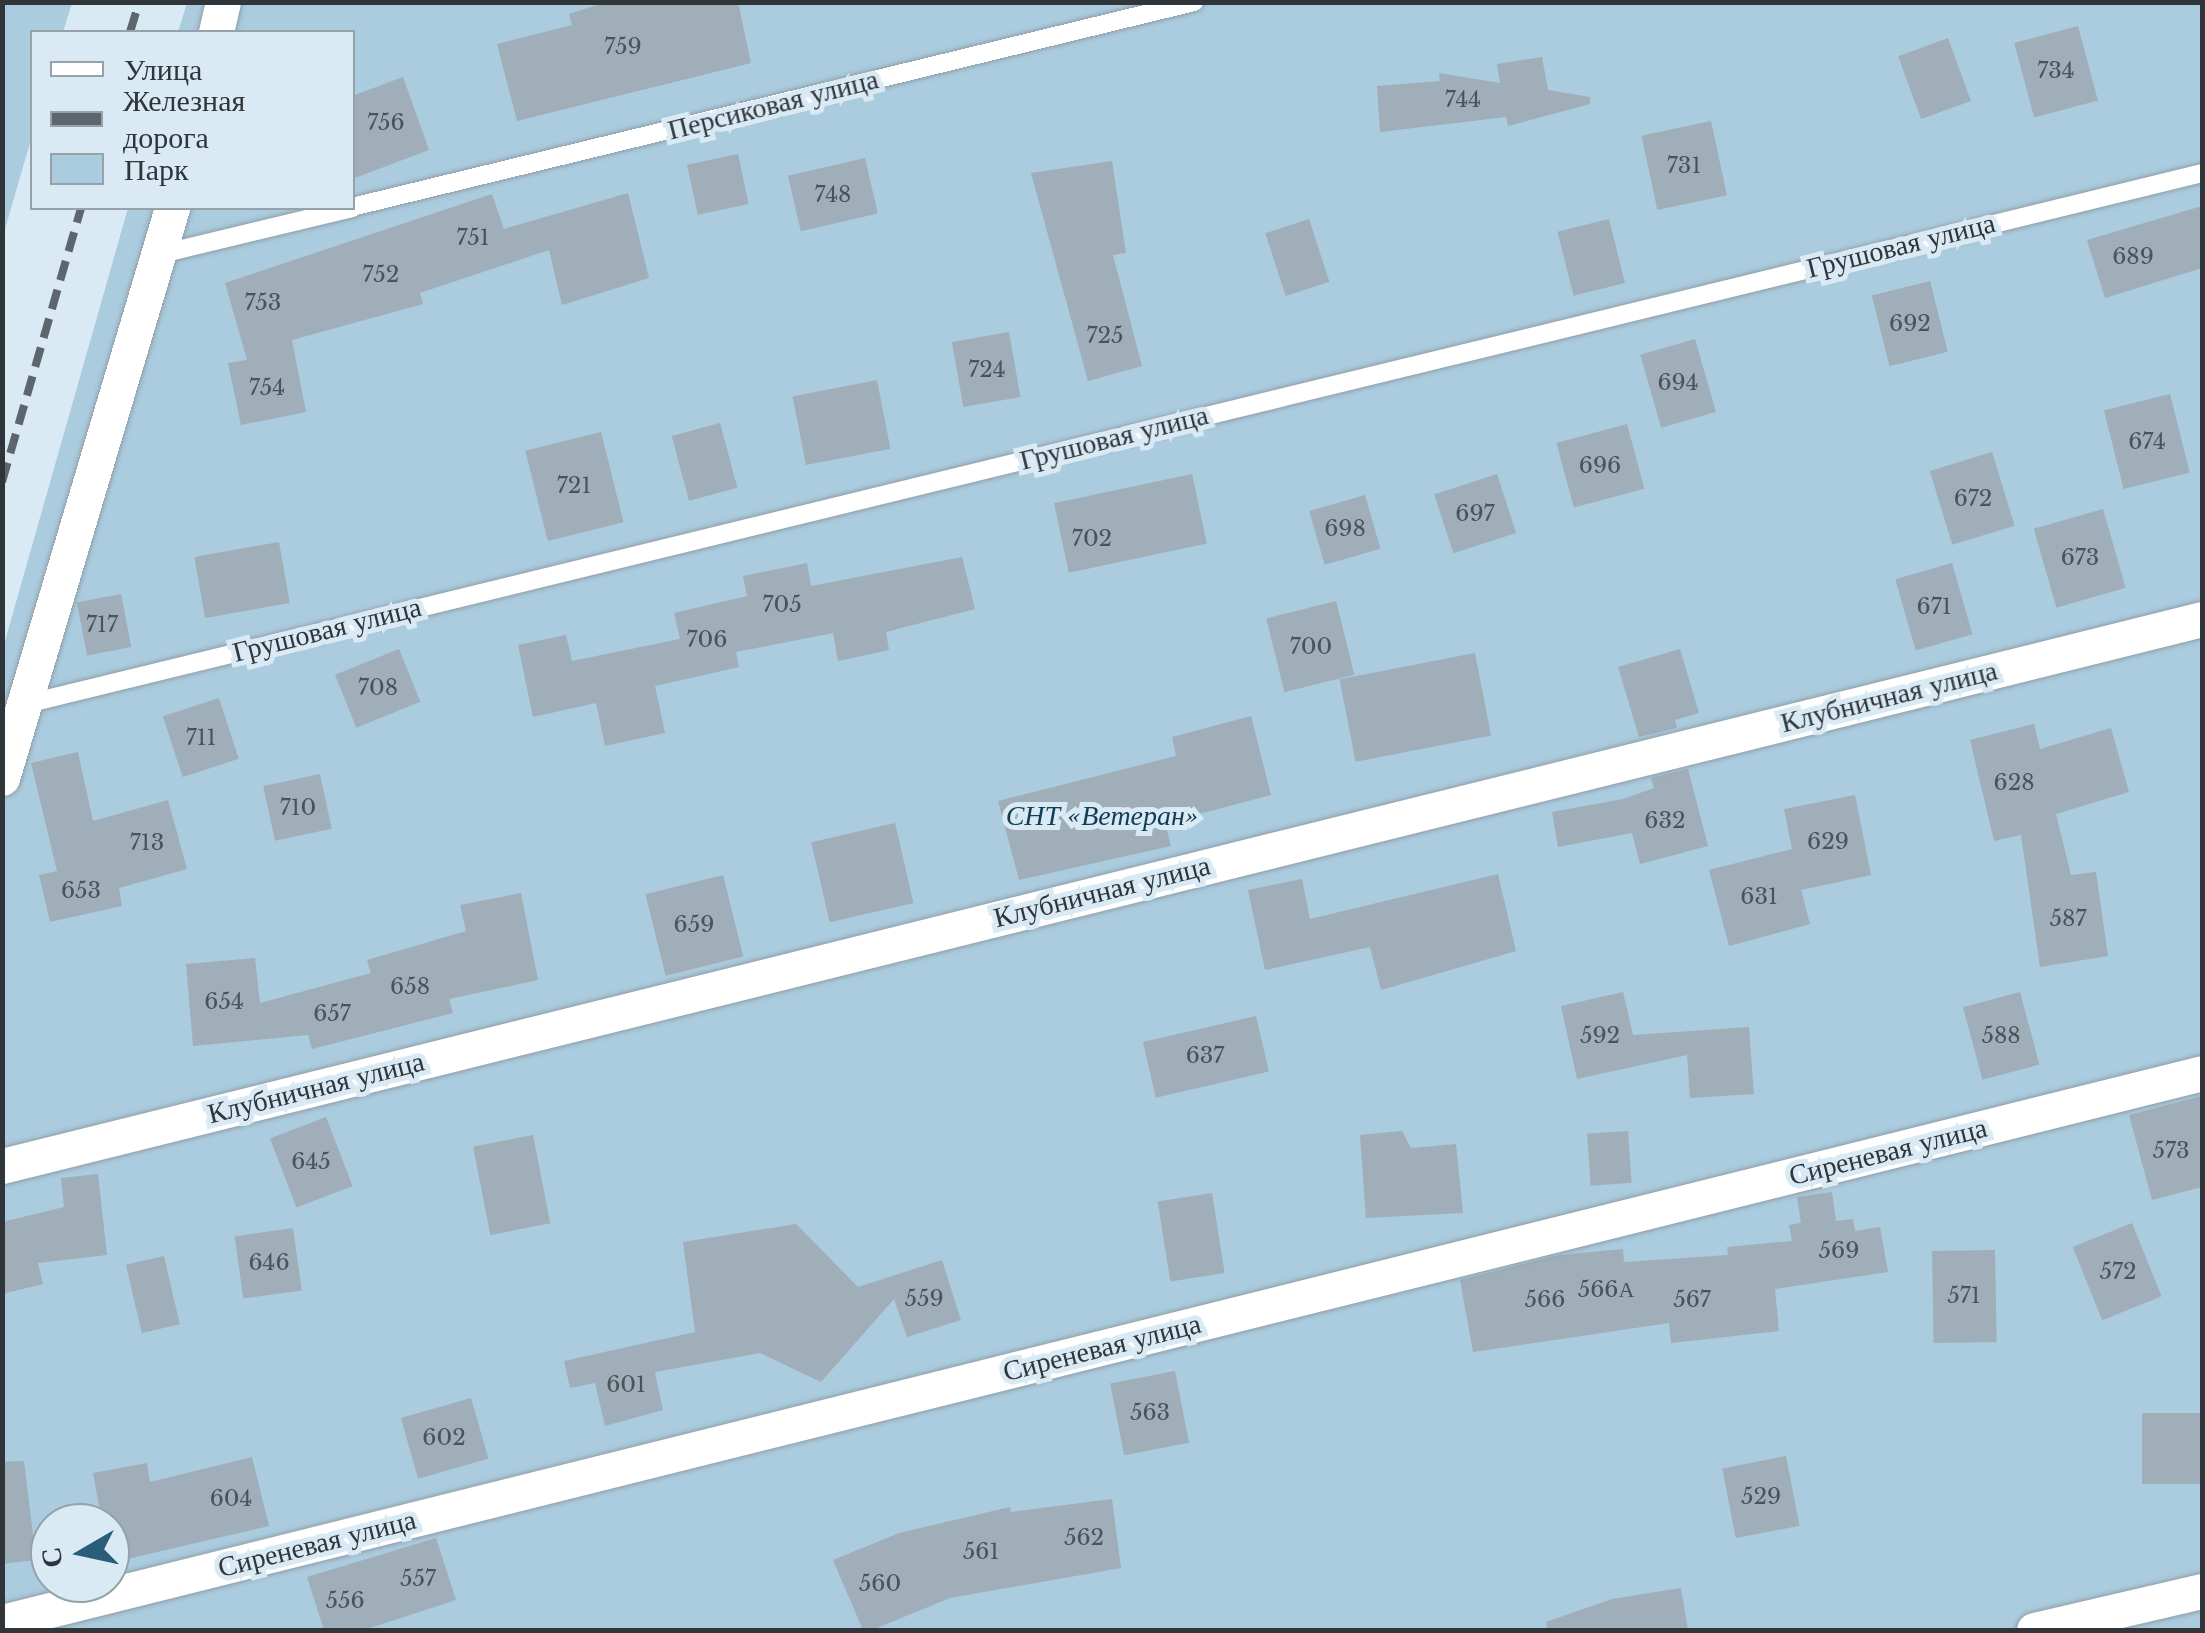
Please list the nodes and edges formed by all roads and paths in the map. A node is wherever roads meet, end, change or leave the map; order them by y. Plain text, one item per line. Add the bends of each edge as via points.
1 (223, 2) edge
2 (1194, 2) edge
3 (216, 30) edge
4 (2202, 172) edge
5 (355, 207) edge
6 (172, 210) edge
7 (344, 210) edge
8 (161, 254) junction
9 (2202, 618) edge
10 (26, 704) junction
11 (2, 778) edge
12 (2202, 1074) edge
13 (2, 1166) edge
14 (2202, 1591) edge
15 (2, 1622) edge
16 (2034, 1630) edge

1 - 3 street
2 - 5 lane, Персиковая улица
4 - 10 lane, Грушовая улица
6 - 8 street
7 - 8 lane, Персиковая улица
8 - 10 street
9 - 13 street, Клубничная улица
10 - 11 street
12 - 15 street, Сиреневая улица
14 - 16 street

